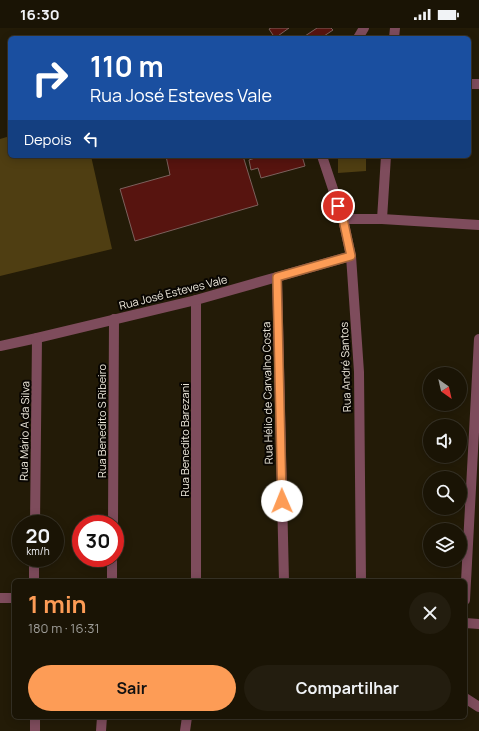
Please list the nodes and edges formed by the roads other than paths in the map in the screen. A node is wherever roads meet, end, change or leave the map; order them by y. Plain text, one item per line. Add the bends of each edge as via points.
1 (323, 158) edge
2 (386, 158) edge
3 (343, 219) junction
4 (382, 219) junction
5 (479, 225) edge
6 (351, 256) junction
7 (277, 277) junction
8 (196, 300) junction
9 (114, 319) junction
10 (36, 338) junction
11 (479, 339) edge
12 (0, 346) edge
13 (35, 515) edge
14 (113, 515) edge
15 (34, 567) edge
16 (112, 567) edge
17 (34, 579) edge
18 (112, 579) edge
19 (196, 579) edge
20 (284, 579) edge
21 (361, 579) edge
22 (466, 579) edge
23 (0, 598) edge
24 (12, 598) edge
25 (467, 623) edge
26 (479, 624) edge
27 (467, 699) edge
28 (479, 707) edge
29 (35, 719) edge
30 (102, 719) edge
31 (186, 719) edge
32 (35, 731) edge
33 (101, 731) edge
34 (185, 731) edge

1 - 3 street, Rua André Santos
2 - 4 street
3 - 4 street
3 - 6 street, Rua André Santos
4 - 5 street
6 - 7 street, Rua José Esteves Vale
6 - 21 street, Rua André Santos via 359,372
7 - 8 street, Rua José Esteves Vale
7 - 20 street, Rua Hélio de Carvalho Costa
8 - 9 street, Rua José Esteves Vale
8 - 19 street, Rua Benedito Barezani
9 - 10 street, Rua José Esteves Vale
9 - 14 street, Rua Benedito S Ribeiro
10 - 12 street, Rua José Esteves Vale
10 - 13 street, Rua Mário A da Silva
11 - 22 street
15 - 17 street
16 - 18 street
23 - 24 street
25 - 26 street
27 - 28 street
29 - 32 street
30 - 33 street
31 - 34 street

